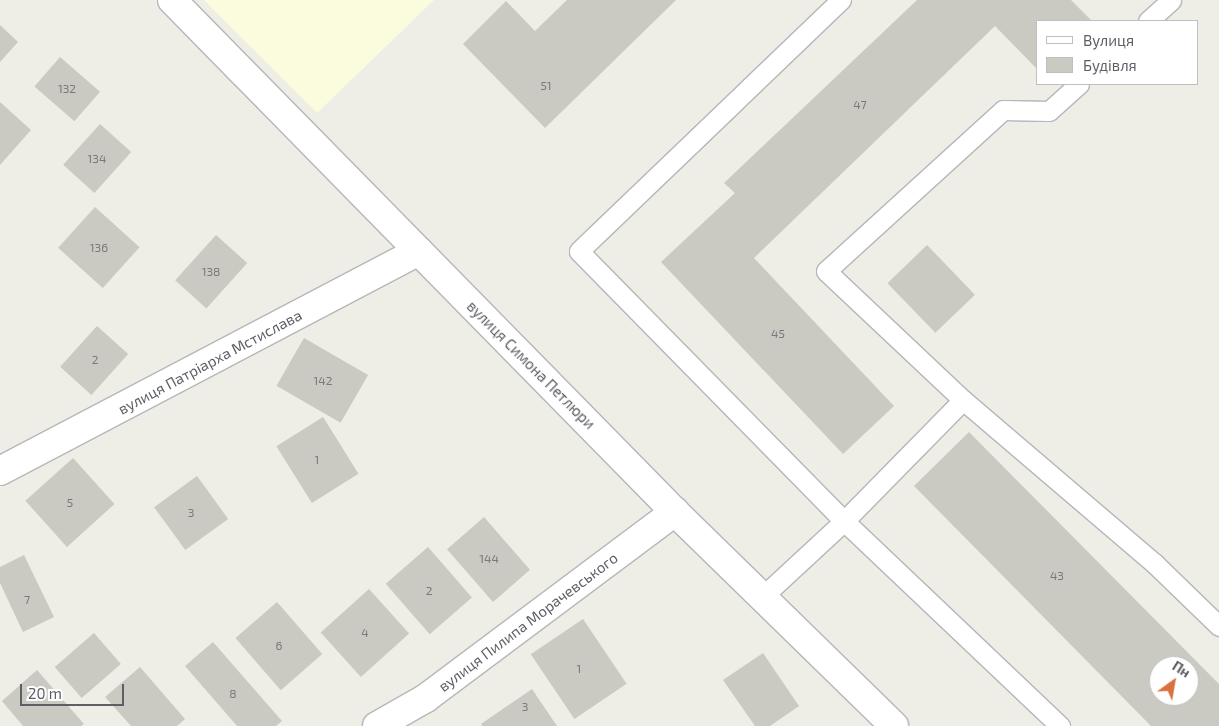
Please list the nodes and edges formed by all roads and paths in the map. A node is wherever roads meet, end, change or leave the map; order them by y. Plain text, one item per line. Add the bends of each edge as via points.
1 (841, 0) edge
2 (1171, 0) edge
3 (183, 4) edge
4 (1149, 20) edge
5 (1078, 85) edge
6 (419, 251) junction
7 (964, 400) junction
8 (0, 471) edge
9 (675, 512) junction
10 (844, 521) junction
11 (762, 598) junction
12 (1219, 626) edge
13 (377, 726) edge
14 (894, 726) edge
15 (1060, 726) edge

1 - 10 lane via 579,251
2 - 4 lane
3 - 6 street, вулиця Симона Петлюри
5 - 7 lane via 1049,111 1003,110 826,270
6 - 8 street, вулиця Патріарха Мстислава
6 - 9 street, вулиця Симона Петлюри
7 - 10 lane
7 - 12 lane via 1155,564
9 - 11 street, вулиця Симона Петлюри
9 - 13 street, вулиця Пилипа Морачевського via 426,698
10 - 11 lane
10 - 15 lane
11 - 14 street, вулиця Симона Петлюри

